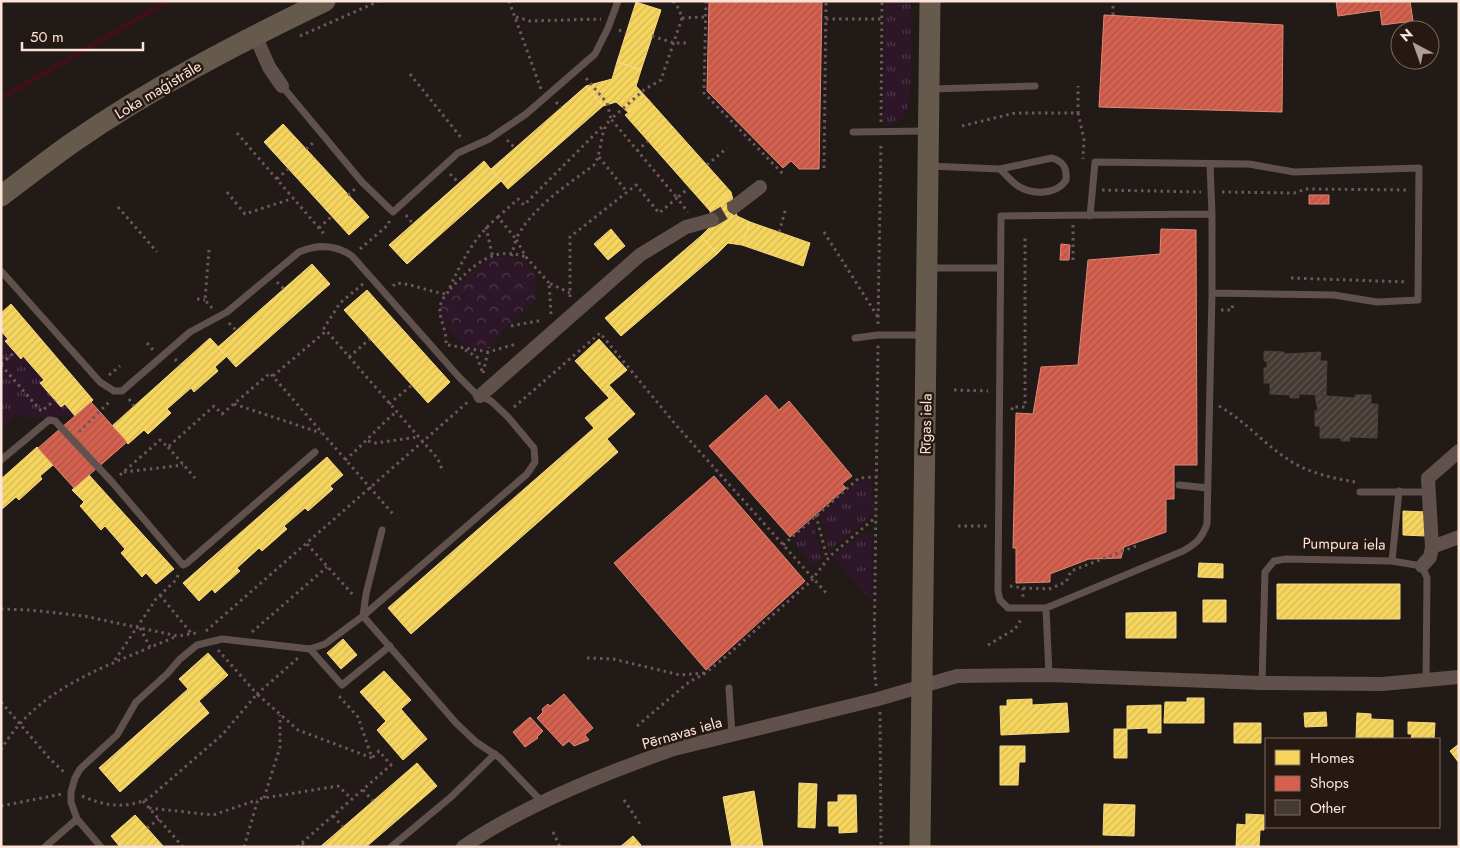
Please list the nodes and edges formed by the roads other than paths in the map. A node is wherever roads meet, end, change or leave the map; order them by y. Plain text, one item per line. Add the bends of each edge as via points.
1 (325, 1) edge
2 (618, 1) edge
3 (930, 1) edge
4 (255, 35) junction
5 (282, 86) joint
6 (1035, 86) dead end
7 (930, 89) junction
8 (930, 130) junction
9 (853, 132) dead end
10 (1210, 164) junction
11 (929, 166) junction
12 (1000, 169) junction
13 (760, 186) dead end
14 (1, 196) edge
15 (734, 207) tunnel mouth
16 (1212, 214) junction
17 (1090, 216) junction
18 (712, 220) tunnel mouth
19 (928, 268) junction
20 (1000, 268) junction
21 (2, 272) edge
22 (1212, 293) junction
23 (927, 335) junction
24 (855, 338) dead end
25 (478, 395) junction
26 (1459, 451) edge
27 (315, 452) dead end
28 (1, 460) edge
29 (1179, 485) dead end
30 (1208, 488) junction
31 (1399, 491) junction
32 (1360, 492) dead end
33 (1429, 492) junction
34 (382, 530) dead end
35 (1459, 537) edge
36 (1432, 547) junction
37 (1392, 561) junction
38 (1422, 566) junction
39 (1046, 608) junction
40 (363, 616) junction
41 (390, 646) junction
42 (310, 648) junction
43 (1048, 675) junction
44 (1459, 677) edge
45 (1426, 682) junction
46 (1262, 683) junction
47 (923, 686) junction
48 (729, 688) dead end
49 (732, 735) junction
50 (495, 754) junction
51 (543, 804) junction
52 (77, 819) junction
53 (44, 847) edge
54 (101, 847) edge
55 (391, 847) edge
56 (463, 847) edge
57 (920, 847) edge

1 - 4 main road, Loka maģistrāle
2 - 5 lane via 595,54 544,99 489,140 458,153 393,212
3 - 7 main road, Rīgas iela
4 - 5 street via 269,67
4 - 14 main road, Loka maģistrāle via 72,142
6 - 7 lane
7 - 8 main road, Rīgas iela
8 - 9 lane
8 - 11 main road, Rīgas iela
10 - 16 lane
10 - 17 lane via 1095,162
10 - 22 lane via 1250,164 1294,172 1419,168 1418,300 1377,302 1334,295
11 - 12 lane
11 - 19 main road, Rīgas iela
12 - 12 lane via 1026,190 1056,190 1066,180 1065,166 1052,158
13 - 15 street
16 - 17 lane
16 - 22 lane
17 - 20 lane via 1002,216
18 - 25 street via 696,222 640,255
19 - 20 lane
19 - 23 main road, Rīgas iela
20 - 39 lane via 998,591 1000,600 1008,608
21 - 25 lane via 100,382 114,391 122,390 190,332 228,312 300,252 312,247 334,247 352,256 458,377
22 - 30 lane
23 - 24 lane
23 - 47 main road, Rīgas iela
25 - 40 lane via 505,414 534,448 535,462 528,474
26 - 33 street via 1428,478
27 - 28 lane via 183,565 55,422 49,420
29 - 30 lane
30 - 39 lane via 1207,524 1204,534 1191,546
31 - 32 lane
31 - 33 lane
31 - 37 lane
33 - 36 street
34 - 40 lane
35 - 36 street
36 - 38 street via 1430,557
37 - 38 lane, Pumpura iela
37 - 46 lane, Pumpura iela via 1274,561 1265,572
38 - 45 lane via 1426,578
39 - 43 lane
40 - 41 lane
40 - 42 lane via 326,644
41 - 42 lane via 342,685
41 - 50 lane via 456,723
42 - 52 lane via 243,641 211,641 197,645 136,702 117,735 80,769 71,792
43 - 46 street
43 - 47 street via 957,676
44 - 45 street
45 - 46 street
47 - 49 street, Pērnavas iela
47 - 57 main road, Rīgas iela
48 - 49 lane
49 - 51 street, Pērnavas iela via 653,756
50 - 51 lane
50 - 55 lane via 451,797
51 - 56 street, Pērnavas iela via 506,821
52 - 53 lane
52 - 54 lane

